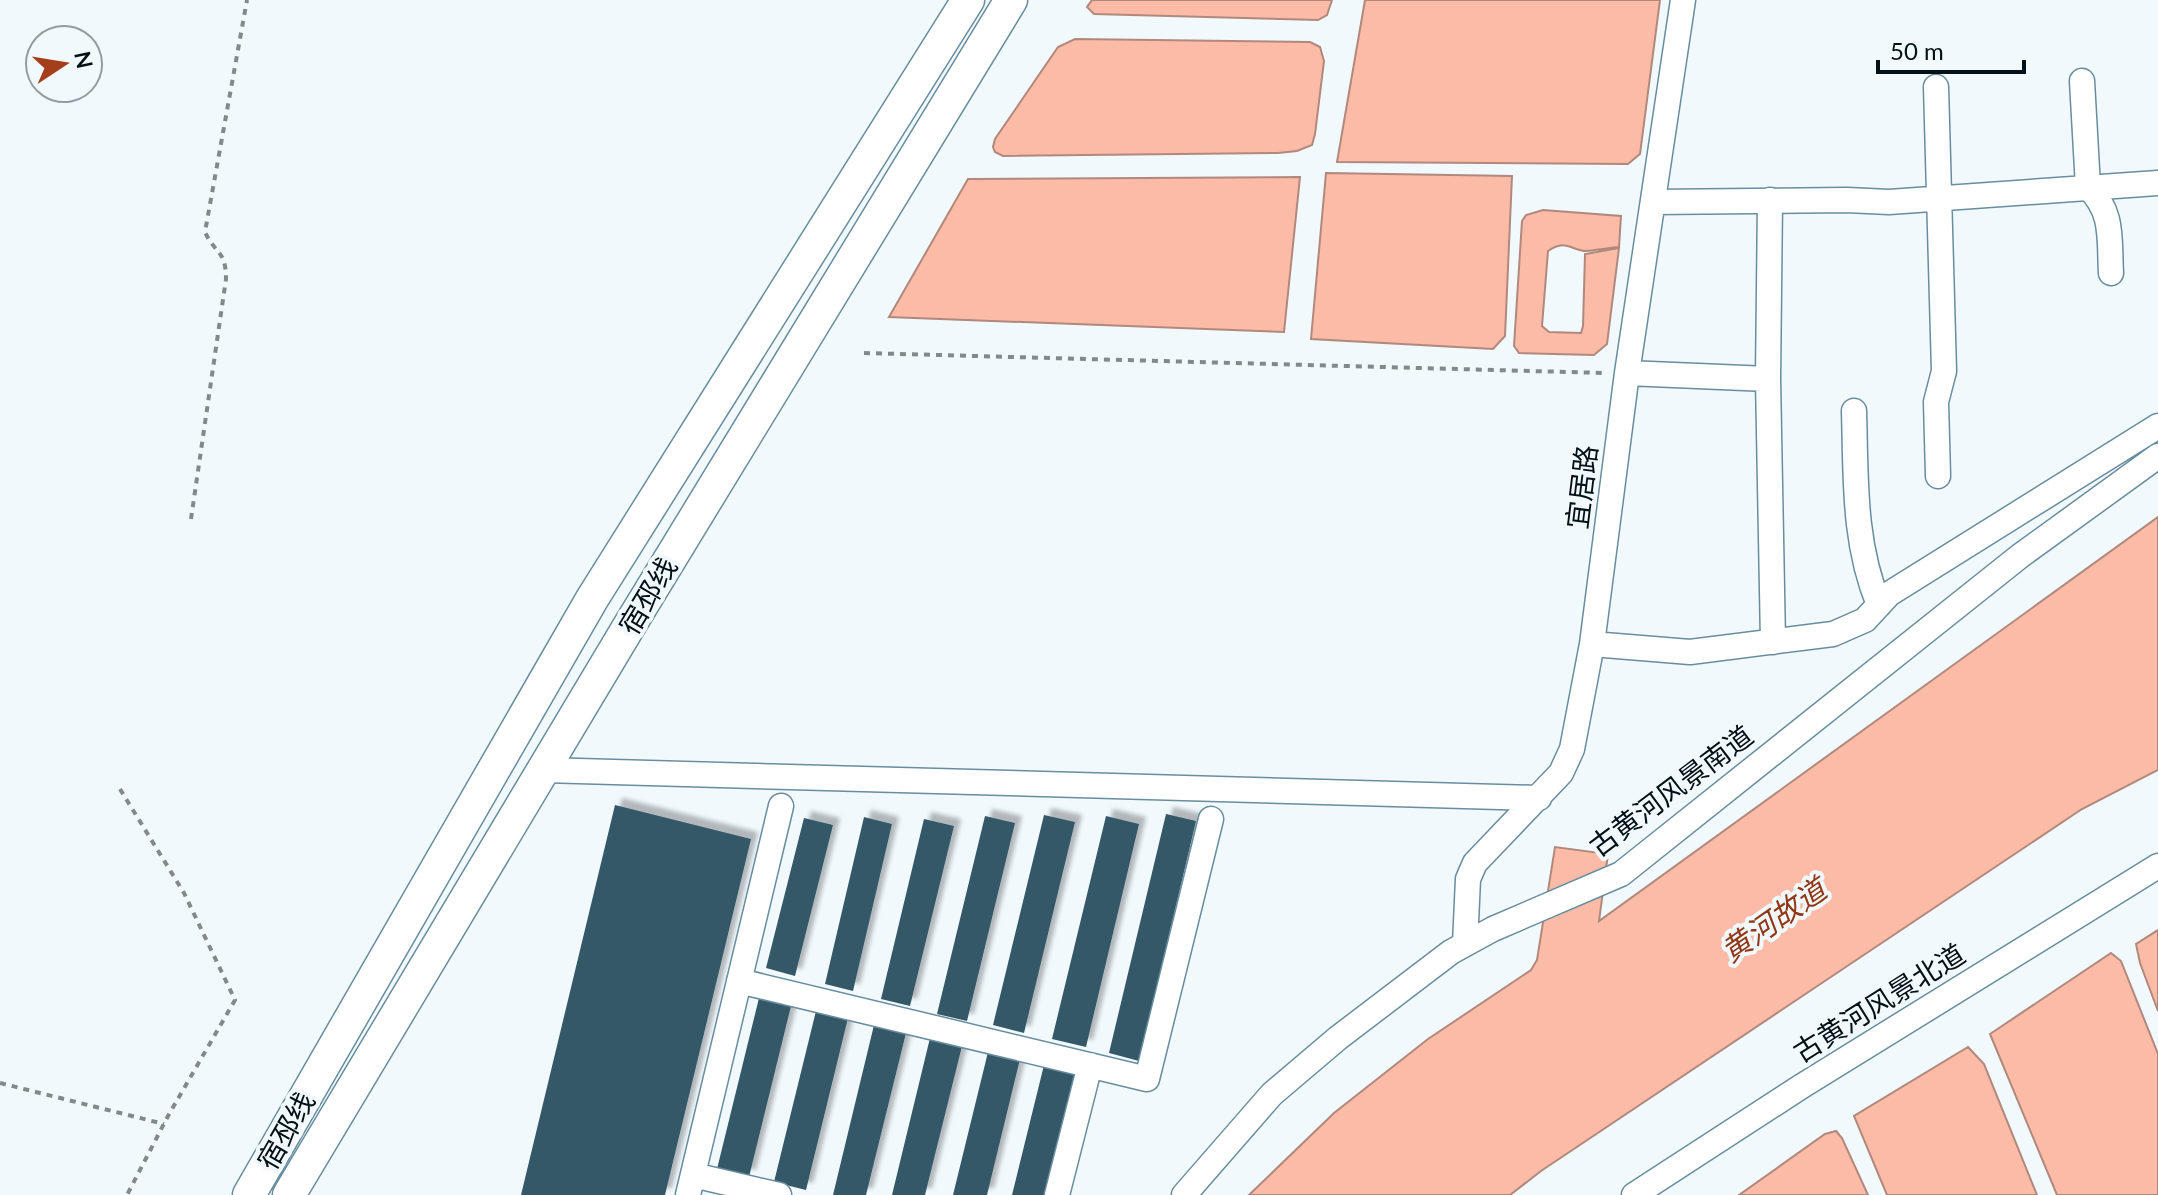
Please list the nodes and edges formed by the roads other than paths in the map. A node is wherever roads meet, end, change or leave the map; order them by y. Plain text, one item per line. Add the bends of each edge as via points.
1 (968, 0) edge
2 (1011, 0) edge
3 (1683, 0) edge
4 (2082, 81) dead end
5 (1936, 87) dead end
6 (2158, 183) edge
7 (2088, 187) junction
8 (1940, 198) junction
9 (1770, 200) junction
10 (1653, 202) junction
11 (2111, 273) dead end
12 (1627, 373) junction
13 (1768, 379) junction
14 (1854, 411) dead end
15 (2158, 426) edge
16 (2158, 456) edge
17 (1938, 476) dead end
18 (1879, 605) junction
19 (1773, 642) junction
20 (1592, 644) junction
21 (543, 770) junction
22 (1539, 798) junction
23 (781, 806) dead end
24 (1211, 819) dead end
25 (2158, 866) edge
26 (1465, 944) junction
27 (739, 981) junction
28 (1090, 1065) junction
29 (690, 1185) edge
30 (249, 1195) edge
31 (289, 1195) edge
32 (779, 1195) edge
33 (1057, 1195) edge
34 (1184, 1195) edge
35 (1634, 1195) edge

1 - 30 main road, 宿邳线 via 592,599
2 - 21 main road, 宿邳线
3 - 10 street, 宜居路
4 - 7 street
5 - 8 street
6 - 7 street
7 - 8 street
7 - 11 street via 2101,200 2109,224
8 - 9 street
8 - 17 street via 1944,371 1936,402
9 - 10 street
9 - 13 street
10 - 12 street, 宜居路
12 - 13 street
12 - 20 street, 宜居路
13 - 19 street
14 - 18 street via 1857,517 1866,574
15 - 18 street
16 - 26 street, 古黄河风景南道 via 2020,556 1621,874
18 - 19 street via 1865,620 1833,634
19 - 20 street via 1690,652
20 - 22 street, 宜居路 via 1572,749 1561,773
21 - 22 street
21 - 31 main road, 宿邳线
22 - 26 street, 宜居路 via 1475,863 1468,879
23 - 27 street
24 - 28 street via 1147,1079
25 - 35 street, 古黄河风景北道
26 - 34 street, 古黄河风景南道 via 1272,1094
27 - 28 street
27 - 29 street
28 - 33 street
29 - 32 street

